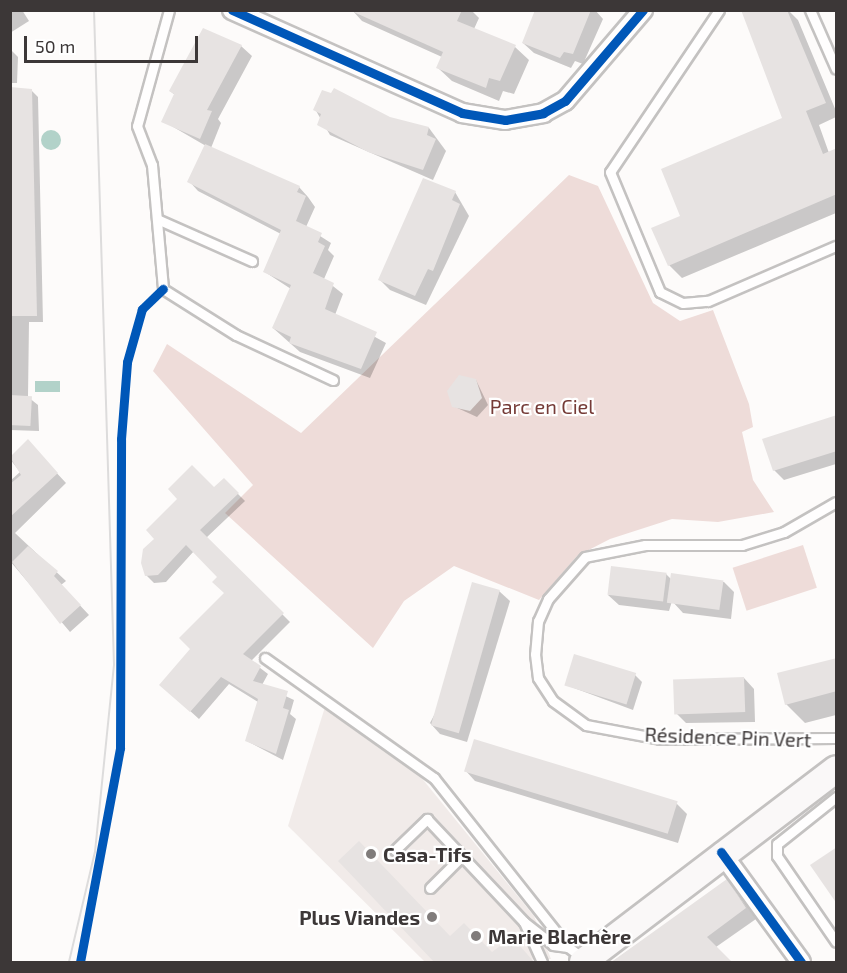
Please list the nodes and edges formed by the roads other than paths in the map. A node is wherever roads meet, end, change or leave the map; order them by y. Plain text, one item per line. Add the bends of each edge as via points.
1 (169, 10) edge
2 (232, 10) edge
3 (643, 10) edge
4 (719, 10) edge
5 (810, 10) edge
6 (837, 69) edge
7 (157, 219) junction
8 (837, 246) edge
9 (252, 261) dead end
10 (333, 380) dead end
11 (837, 502) edge
12 (265, 658) dead end
13 (837, 738) edge
14 (837, 769) edge
15 (837, 797) edge
16 (395, 850) dead end
17 (722, 852) junction
18 (462, 856) junction
19 (430, 888) dead end
20 (524, 922) junction
21 (837, 942) edge
22 (579, 957) edge
23 (542, 963) edge
24 (801, 963) edge

1 - 7 lane via 137,126 152,165
2 - 3 street via 462,113 505,120 543,113 565,100
4 - 8 lane via 610,172 660,292 683,303 708,301
5 - 6 lane
7 - 9 lane
7 - 10 lane via 163,289 236,335
11 - 13 lane, Résidence Pin Vert via 784,532 742,545 645,545 585,557 548,599 538,621 535,654 538,678 553,701 586,725 660,739
12 - 22 lane via 434,778
14 - 17 main road
15 - 21 lane via 777,844 777,856
16 - 18 lane via 427,819
17 - 22 main road
17 - 24 street
18 - 19 lane
18 - 20 lane
20 - 22 lane via 553,945
20 - 23 lane

